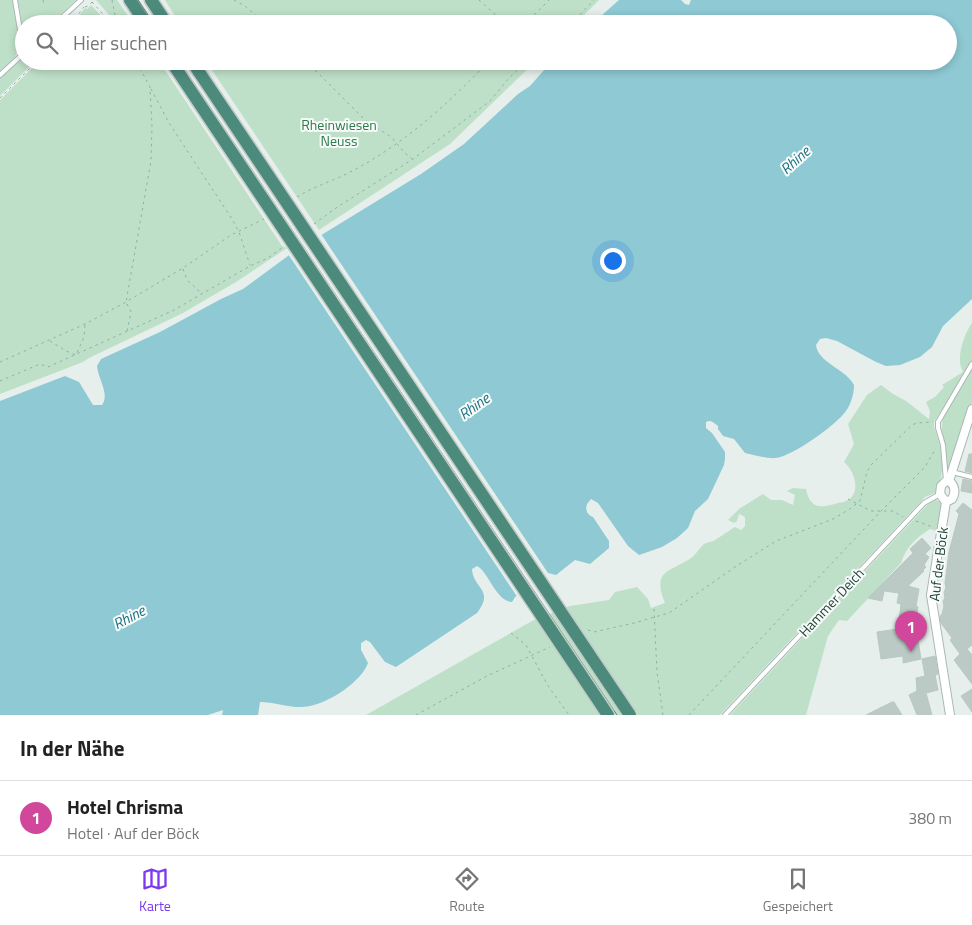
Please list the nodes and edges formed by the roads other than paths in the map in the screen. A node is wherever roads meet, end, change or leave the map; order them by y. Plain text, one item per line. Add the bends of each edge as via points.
1 (15, 0) edge
2 (81, 0) edge
3 (130, 0) edge
4 (151, 0) edge
5 (18, 15) edge
6 (65, 15) edge
7 (140, 15) edge
8 (161, 15) edge
9 (15, 61) edge
10 (177, 70) edge
11 (198, 70) edge
12 (0, 75) edge
13 (972, 364) edge
14 (972, 409) edge
15 (952, 472) junction
16 (972, 477) edge
17 (947, 481) junction
18 (940, 494) junction
19 (946, 502) junction
20 (608, 715) edge
21 (630, 715) edge
22 (725, 715) edge
23 (950, 715) edge

1 - 5 lane
2 - 6 lane
3 - 7 highway
4 - 8 highway
9 - 12 lane
10 - 20 highway, bridge
11 - 21 highway, bridge
13 - 17 lane via 938,422
14 - 15 street, Auf der Böck
15 - 16 lane
15 - 17 street, Auf der Böck
17 - 18 street, Auf der Böck via 941,486
17 - 19 street, Auf der Böck via 953,486 954,494
18 - 19 street
18 - 22 lane, Hammer Deich via 924,503
19 - 23 street, Auf der Böck via 932,600

